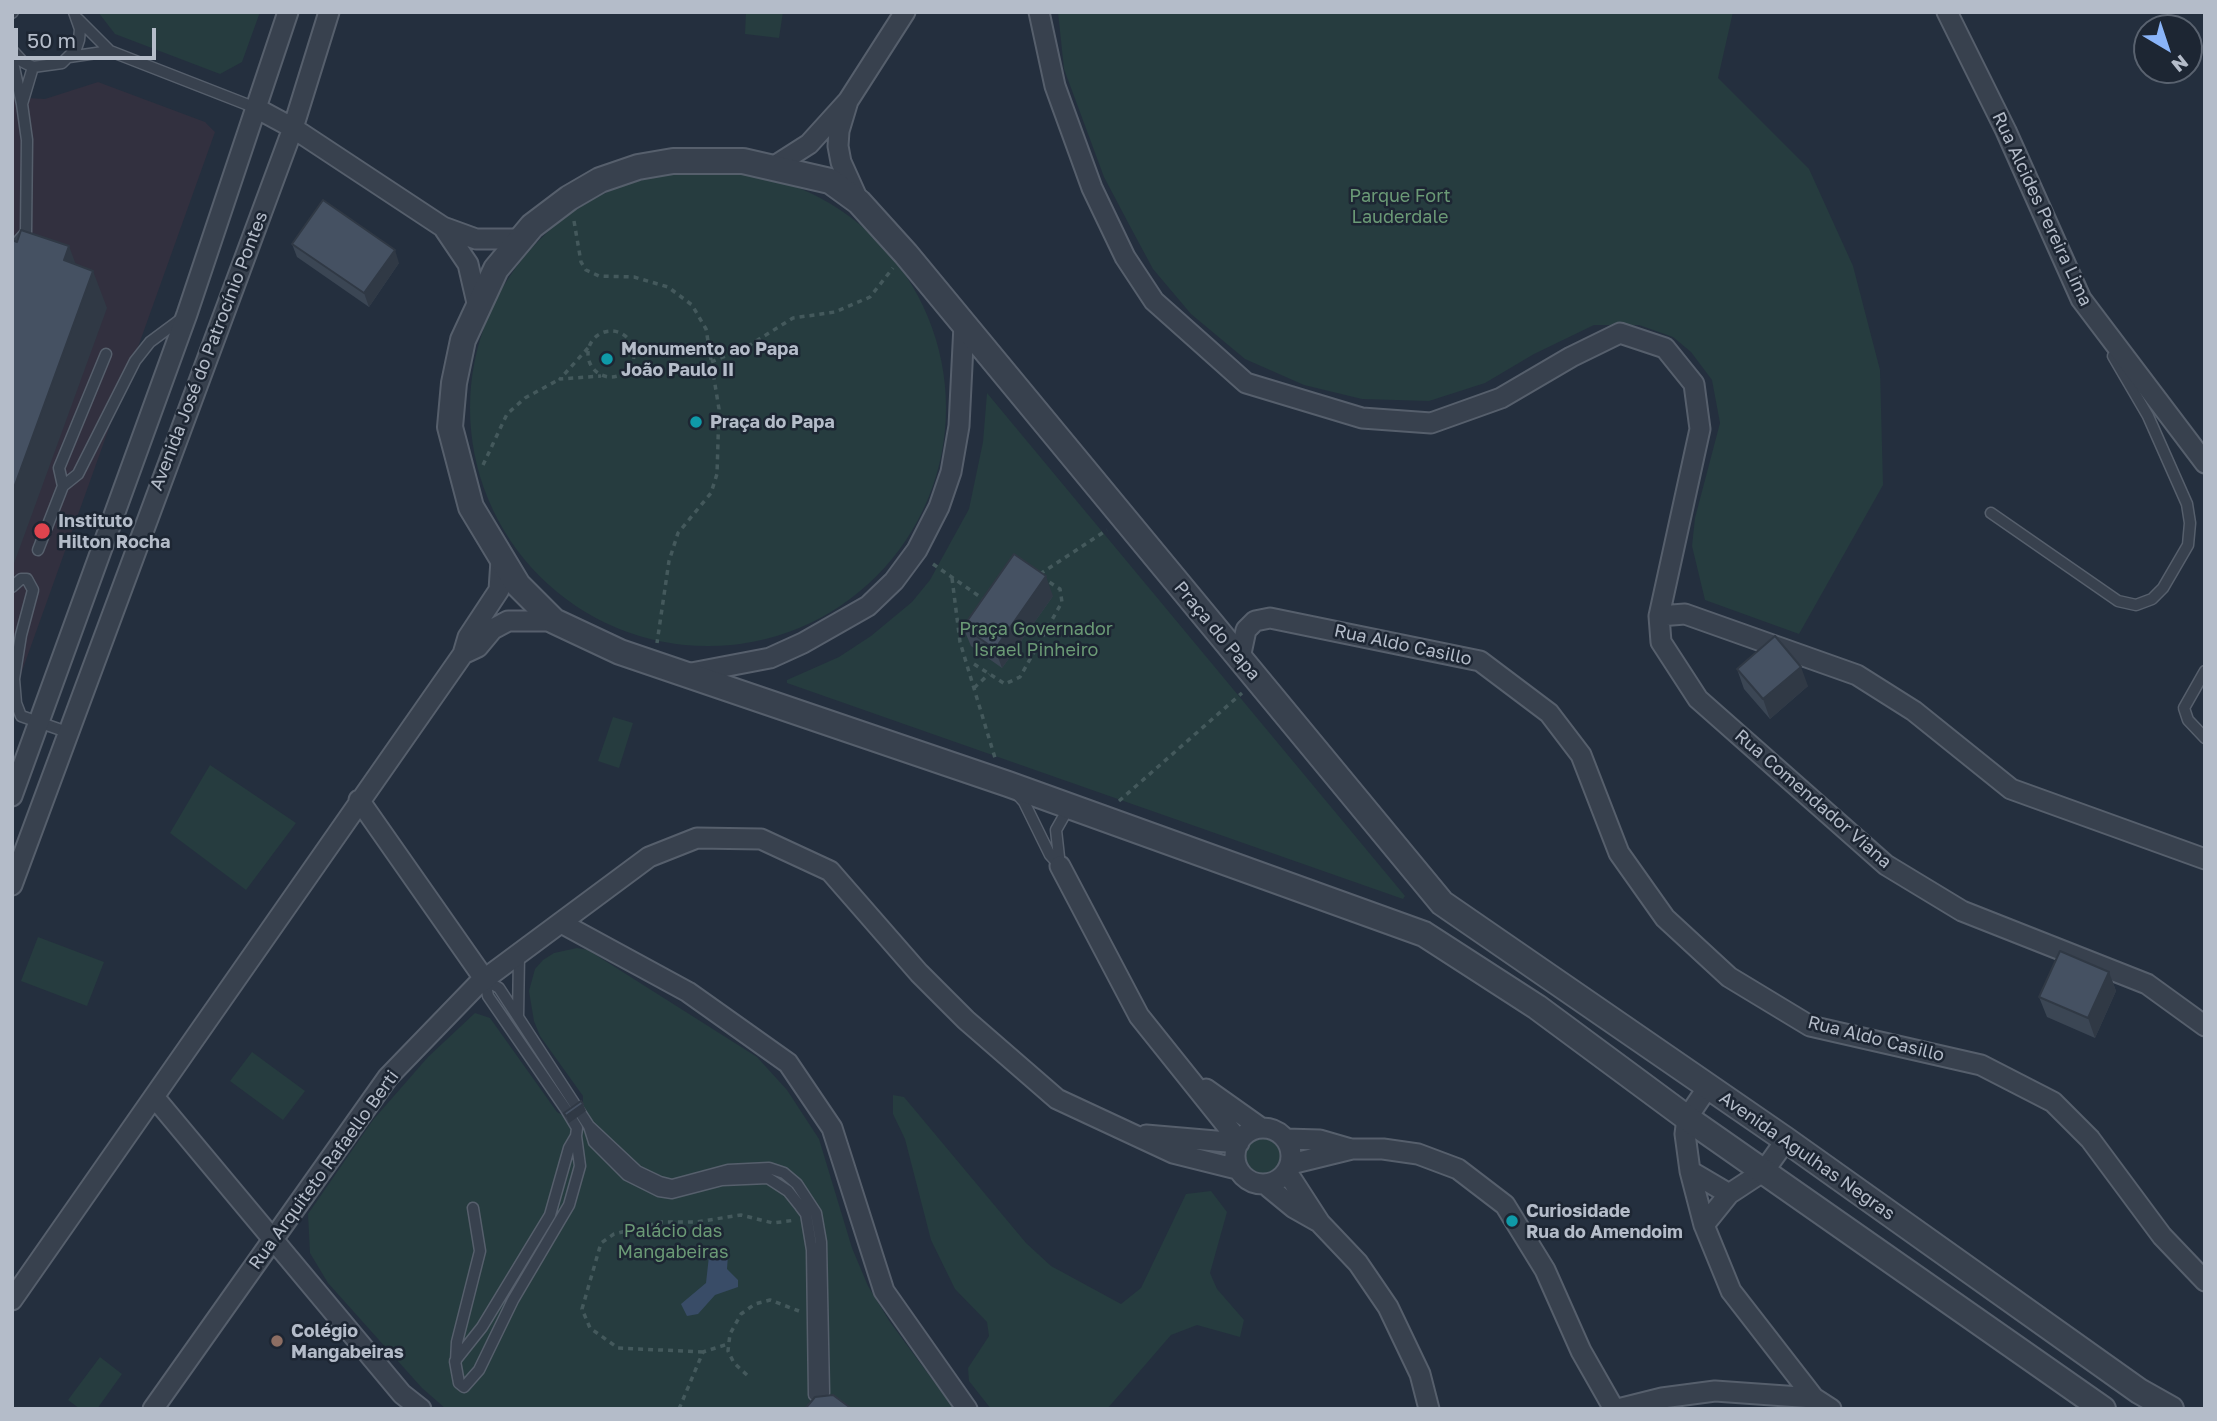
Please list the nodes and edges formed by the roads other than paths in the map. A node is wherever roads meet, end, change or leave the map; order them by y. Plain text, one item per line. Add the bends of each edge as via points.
1 (288, 12) edge
2 (330, 12) edge
3 (905, 12) edge
4 (1039, 12) edge
5 (1947, 12) edge
6 (76, 16) edge
7 (12, 50) edge
8 (110, 51) junction
9 (69, 57) junction
10 (12, 58) edge
11 (33, 67) junction
12 (848, 100) junction
13 (22, 104) junction
14 (256, 108) junction
15 (293, 128) junction
16 (773, 167) junction
17 (859, 202) junction
18 (443, 228) junction
19 (519, 239) junction
20 (12, 248) edge
21 (477, 303) junction
22 (187, 314) junction
23 (2099, 323) junction
24 (964, 325) junction
25 (106, 354) dead end
26 (2205, 463) edge
27 (63, 486) junction
28 (1991, 513) dead end
29 (38, 550) dead end
30 (501, 560) junction
31 (12, 587) edge
32 (1659, 616) junction
33 (554, 621) junction
34 (463, 653) junction
35 (1240, 658) junction
36 (2205, 671) edge
37 (685, 674) junction
38 (40, 723) junction
39 (67, 732) junction
40 (2205, 738) edge
41 (1002, 774) junction
42 (12, 796) edge
43 (359, 800) junction
44 (1069, 806) junction
45 (2205, 859) edge
46 (1060, 866) junction
47 (12, 885) edge
48 (1442, 903) junction
49 (563, 924) junction
50 (1424, 934) junction
51 (519, 955) junction
52 (485, 980) junction
53 (518, 1017) junction
54 (2205, 1026) edge
55 (1185, 1074) junction
56 (1709, 1087) junction
57 (155, 1098) junction
58 (1687, 1118) junction
59 (589, 1126) junction
60 (1261, 1128) junction
61 (1130, 1134) junction
62 (576, 1136) junction
63 (1286, 1139) junction
64 (1786, 1140) junction
65 (1239, 1142) junction
66 (1352, 1149) junction
67 (1289, 1168) junction
68 (1237, 1169) junction
69 (1690, 1171) junction
70 (1764, 1171) junction
71 (1266, 1185) junction
72 (1729, 1194) junction
73 (473, 1208) dead end
74 (1321, 1223) junction
75 (1704, 1225) junction
76 (274, 1238) junction
77 (2205, 1281) edge
78 (12, 1300) edge
79 (456, 1361) junction
80 (1814, 1398) junction
81 (397, 1401) edge
82 (153, 1409) edge
83 (421, 1409) edge
84 (967, 1409) edge
85 (1429, 1409) edge
86 (1616, 1409) edge
87 (1831, 1409) edge
88 (2103, 1409) edge
89 (2171, 1409) edge

1 - 14 street, Avenida José do Patrocínio Pontes
2 - 15 street, Avenida José do Patrocínio Pontes
3 - 12 street
4 - 32 street via 1055,86 1092,188 1125,257 1154,301 1246,383 1362,418 1431,423 1501,398 1620,333 1665,348 1694,384 1700,429
5 - 23 street, Rua Alcides Pereira Lima via 2081,299
6 - 8 lane
6 - 9 lane via 79,40
7 - 11 lane
8 - 9 lane
8 - 14 lane
9 - 11 lane via 53,67
10 - 13 lane
11 - 13 lane
12 - 16 street via 809,144
12 - 17 street via 838,146
13 - 20 lane via 27,139 26,232
14 - 15 street
14 - 22 street, Avenida José do Patrocínio Pontes
15 - 18 street
15 - 39 street, Avenida José do Patrocínio Pontes
16 - 17 street, Praça do Papa via 830,181
16 - 19 street, Praça do Papa via 743,161 673,161 638,167 600,180 569,198
17 - 24 street, Praça do Papa
18 - 19 street via 477,239
18 - 21 street via 468,264
19 - 21 street, Praça do Papa
21 - 30 street, Praça do Papa via 463,340 450,427 471,507
22 - 27 lane via 150,342 135,361 78,474
22 - 38 street, Avenida José do Patrocínio Pontes
23 - 26 street, Rua Alcides Pereira Lima
23 - 28 lane via 2103,341 2148,416 2187,504 2188,545 2163,588 2136,605 2118,601
24 - 35 street, Praça do Papa
24 - 37 street via 959,426 951,471 939,508 894,581 859,612 803,643 759,661
25 - 27 lane via 59,468
27 - 29 lane
30 - 33 street, Praça do Papa via 527,596
30 - 34 street via 499,590 468,637
31 - 38 lane via 27,579 33,590 14,679 21,716
32 - 45 street via 1685,614 1857,675 1914,711 2011,789
32 - 54 street, Rua Comendador Viana via 1661,642 1698,699 1886,865 1962,911 2147,984
33 - 34 street via 508,621 493,629 478,647
33 - 37 street, Praça do Papa
34 - 43 street
35 - 48 street, Praça do Papa
35 - 77 street, Rua Aldo Casillo via 1247,629 1255,621 1270,618 1480,661 1549,713 1581,755 1619,853 1664,918 1729,977 1810,1026 1981,1065 2053,1102 2090,1139 2162,1236
36 - 40 lane via 2184,708 2188,720
37 - 41 street, Praça do Papa
38 - 39 lane
38 - 42 street, Avenida José do Patrocínio Pontes
39 - 47 street, Avenida José do Patrocínio Pontes
41 - 44 street, Praça do Papa
41 - 46 lane via 1024,802
43 - 52 street
43 - 57 street
44 - 46 lane via 1056,831
44 - 50 street, Praça do Papa
46 - 55 street via 1139,1016
48 - 50 street
48 - 56 street, Avenida Agulhas Negras
49 - 51 street, Rua Arquiteto Rafaello Berti
49 - 61 street, Rua Arquiteto Rafaello Berti via 649,857 697,838 761,839 830,871 919,973 1019,1069 1057,1099
49 - 84 street via 688,992 788,1063 832,1128 884,1291
50 - 58 street via 1537,1007
51 - 52 street, Rua Arquiteto Rafaello Berti
51 - 53 lane
52 - 53 lane via 499,988
52 - 62 lane via 488,996 565,1108 577,1128
52 - 76 street, Rua Arquiteto Rafaello Berti via 388,1077
53 - 59 lane
55 - 60 street
55 - 65 street
56 - 58 street
56 - 64 street, Avenida Agulhas Negras
57 - 76 street
57 - 78 street
58 - 69 street
58 - 70 street
59 - 59 lane via 594,1142 617,1167 659,1191 682,1192 722,1180 768,1178 788,1191 807,1219 812,1250 814,1395 820,1399 824,1393 820,1233 816,1213 797,1184 769,1168 728,1170 684,1183 660,1182 637,1171
60 - 63 street via 1279,1132
60 - 65 street
61 - 65 street, Rua Arquiteto Rafaello Berti
61 - 68 street, Rua Arquiteto Rafaello Berti via 1193,1160
62 - 79 lane via 550,1215
62 - 79 lane via 580,1166 569,1205 513,1300 479,1370 464,1387 458,1383
63 - 66 street via 1320,1140
63 - 67 street via 1292,1155
64 - 70 street
64 - 89 street, Avenida Agulhas Negras via 2139,1391
65 - 68 street
66 - 67 street
66 - 86 street via 1406,1153 1458,1169 1505,1205 1545,1269 1581,1351
67 - 71 street
67 - 74 street
68 - 71 street via 1249,1181
69 - 72 street
69 - 75 street
70 - 72 street
70 - 88 street
71 - 74 street
72 - 75 street
73 - 79 lane via 480,1251
74 - 85 street via 1358,1263 1388,1307 1420,1374
75 - 80 street via 1731,1291
76 - 81 street
76 - 82 street, Rua Arquiteto Rafaello Berti
80 - 86 street via 1716,1391
80 - 87 street
81 - 83 street

